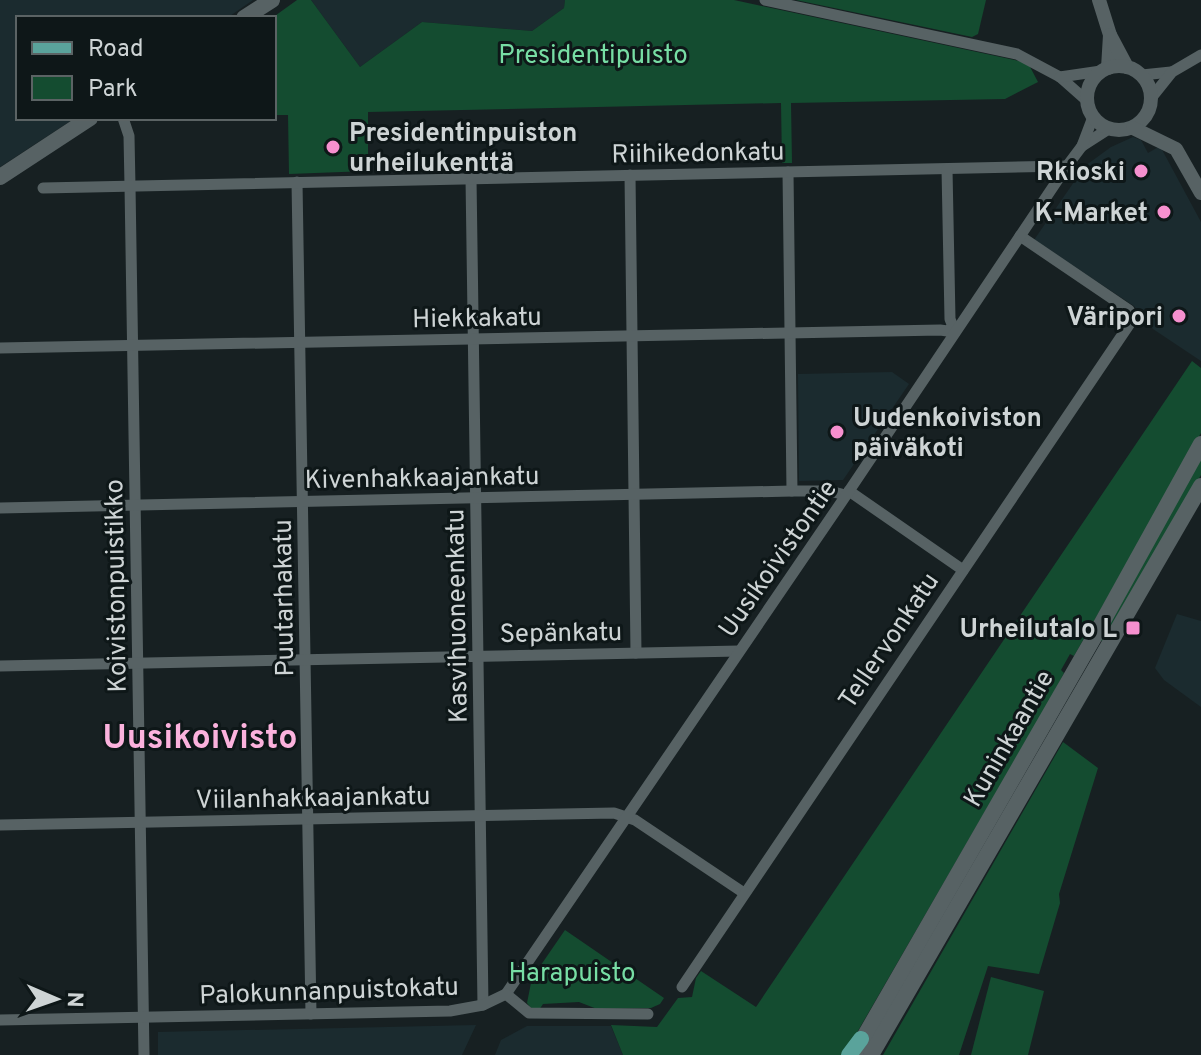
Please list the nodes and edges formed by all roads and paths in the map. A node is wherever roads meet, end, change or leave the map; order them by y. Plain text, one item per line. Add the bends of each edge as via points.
1 (272, 0) edge
2 (765, 0) edge
3 (1099, 0) edge
4 (247, 16) edge
5 (1110, 35) junction
6 (1201, 55) edge
7 (1127, 67) junction
8 (1104, 70) junction
9 (1172, 72) junction
10 (1142, 75) junction
11 (1060, 77) junction
12 (1152, 97) junction
13 (1086, 100) junction
14 (1149, 112) junction
15 (1093, 117) junction
16 (87, 120) edge
17 (124, 120) edge
18 (1110, 128) junction
19 (1133, 128) junction
20 (1167, 143) junction
21 (1082, 146) junction
22 (1067, 166) junction
23 (947, 169) junction
24 (788, 172) junction
25 (630, 175) junction
26 (0, 177) edge
27 (471, 178) junction
28 (297, 182) junction
29 (130, 186) junction
30 (43, 188) dead end
31 (1201, 193) edge
32 (1020, 236) junction
33 (791, 332) junction
34 (955, 332) junction
35 (633, 336) junction
36 (475, 339) junction
37 (299, 341) junction
38 (133, 346) junction
39 (0, 348) edge
40 (1201, 444) edge
41 (1201, 486) edge
42 (792, 491) junction
43 (847, 493) junction
44 (634, 494) junction
45 (476, 497) junction
46 (303, 501) junction
47 (136, 506) junction
48 (0, 508) edge
49 (963, 570) junction
50 (739, 651) junction
51 (636, 653) junction
52 (478, 656) junction
53 (306, 658) junction
54 (138, 663) junction
55 (0, 666) edge
56 (480, 815) junction
57 (628, 815) junction
58 (307, 819) junction
59 (141, 823) junction
60 (0, 825) edge
61 (744, 893) junction
62 (682, 987) dead end
63 (506, 994) junction
64 (483, 1005) junction
65 (311, 1014) junction
66 (648, 1014) dead end
67 (144, 1017) junction
68 (0, 1020) edge
69 (144, 1055) edge
70 (851, 1055) edge
71 (871, 1055) edge

1 - 4 main road
2 - 11 street via 1017,54
3 - 5 street
5 - 7 street
5 - 8 street
6 - 9 street
7 - 8 street
7 - 10 street
8 - 11 street
8 - 13 street via 1093,78
9 - 10 street
9 - 12 street
10 - 12 street
11 - 13 street
12 - 14 street
13 - 15 street
14 - 19 street
14 - 20 street
15 - 18 street
15 - 21 street
16 - 26 main road
17 - 29 street, Koivistonpuistikko
18 - 19 street
18 - 21 street
19 - 20 street
20 - 31 street
21 - 22 street, Uusikoivistontie
22 - 23 street, Riihikedonkatu
22 - 32 street, Uusikoivistontie
23 - 24 street, Riihikedonkatu
23 - 34 street via 950,319
24 - 25 street, Riihikedonkatu
24 - 33 street
25 - 27 street, Riihikedonkatu
25 - 35 street
27 - 28 street, Riihikedonkatu
27 - 36 street, Kasvihuoneenkatu
28 - 29 street, Riihikedonkatu
28 - 37 street, Puutarhakatu
29 - 30 street, Riihikedonkatu
29 - 38 street, Koivistonpuistikko
32 - 34 street, Uusikoivistontie
32 - 49 street, Tellervonkatu via 1129,310 1133,319
33 - 34 street, Hiekkakatu
33 - 35 street, Hiekkakatu
33 - 42 street
34 - 43 street, Uusikoivistontie
35 - 36 street, Hiekkakatu
35 - 44 street
36 - 37 street, Hiekkakatu
36 - 45 street, Kasvihuoneenkatu
37 - 38 street, Hiekkakatu
37 - 46 street, Puutarhakatu
38 - 39 street, Hiekkakatu
38 - 47 street, Koivistonpuistikko
40 - 70 main road, Kuninkaantie
41 - 71 main road, Kuninkaantie
42 - 43 street, Kivenhakkaajankatu
42 - 44 street, Kivenhakkaajankatu
43 - 49 street
43 - 50 street, Uusikoivistontie
44 - 45 street, Kivenhakkaajankatu
44 - 51 street
45 - 46 street, Kivenhakkaajankatu
45 - 52 street, Kasvihuoneenkatu
46 - 47 street, Kivenhakkaajankatu
46 - 53 street, Puutarhakatu
47 - 48 street, Kivenhakkaajankatu
47 - 54 street, Koivistonpuistikko
49 - 61 street, Tellervonkatu
50 - 51 street, Sepänkatu
50 - 57 street, Uusikoivistontie
51 - 52 street, Sepänkatu
52 - 53 street, Sepänkatu
52 - 56 street, Kasvihuoneenkatu
53 - 54 street, Sepänkatu
53 - 58 street, Puutarhakatu
54 - 55 street, Sepänkatu
54 - 59 street, Koivistonpuistikko
56 - 57 street, Viilanhakkaajankatu
56 - 58 street, Viilanhakkaajankatu
56 - 64 street, Kasvihuoneenkatu
57 - 61 street
57 - 63 street, Uusikoivistontie
58 - 59 street, Viilanhakkaajankatu
58 - 65 street, Puutarhakatu
59 - 60 street, Viilanhakkaajankatu
59 - 67 street, Koivistonpuistikko
61 - 62 street, Tellervonkatu
63 - 64 street, Palokunnanpuistokatu
63 - 66 street via 529,1013
64 - 65 street, Palokunnanpuistokatu via 450,1011
65 - 67 street, Palokunnanpuistokatu
67 - 68 street, Palokunnanpuistokatu
67 - 69 street, Koivistonpuistikko

